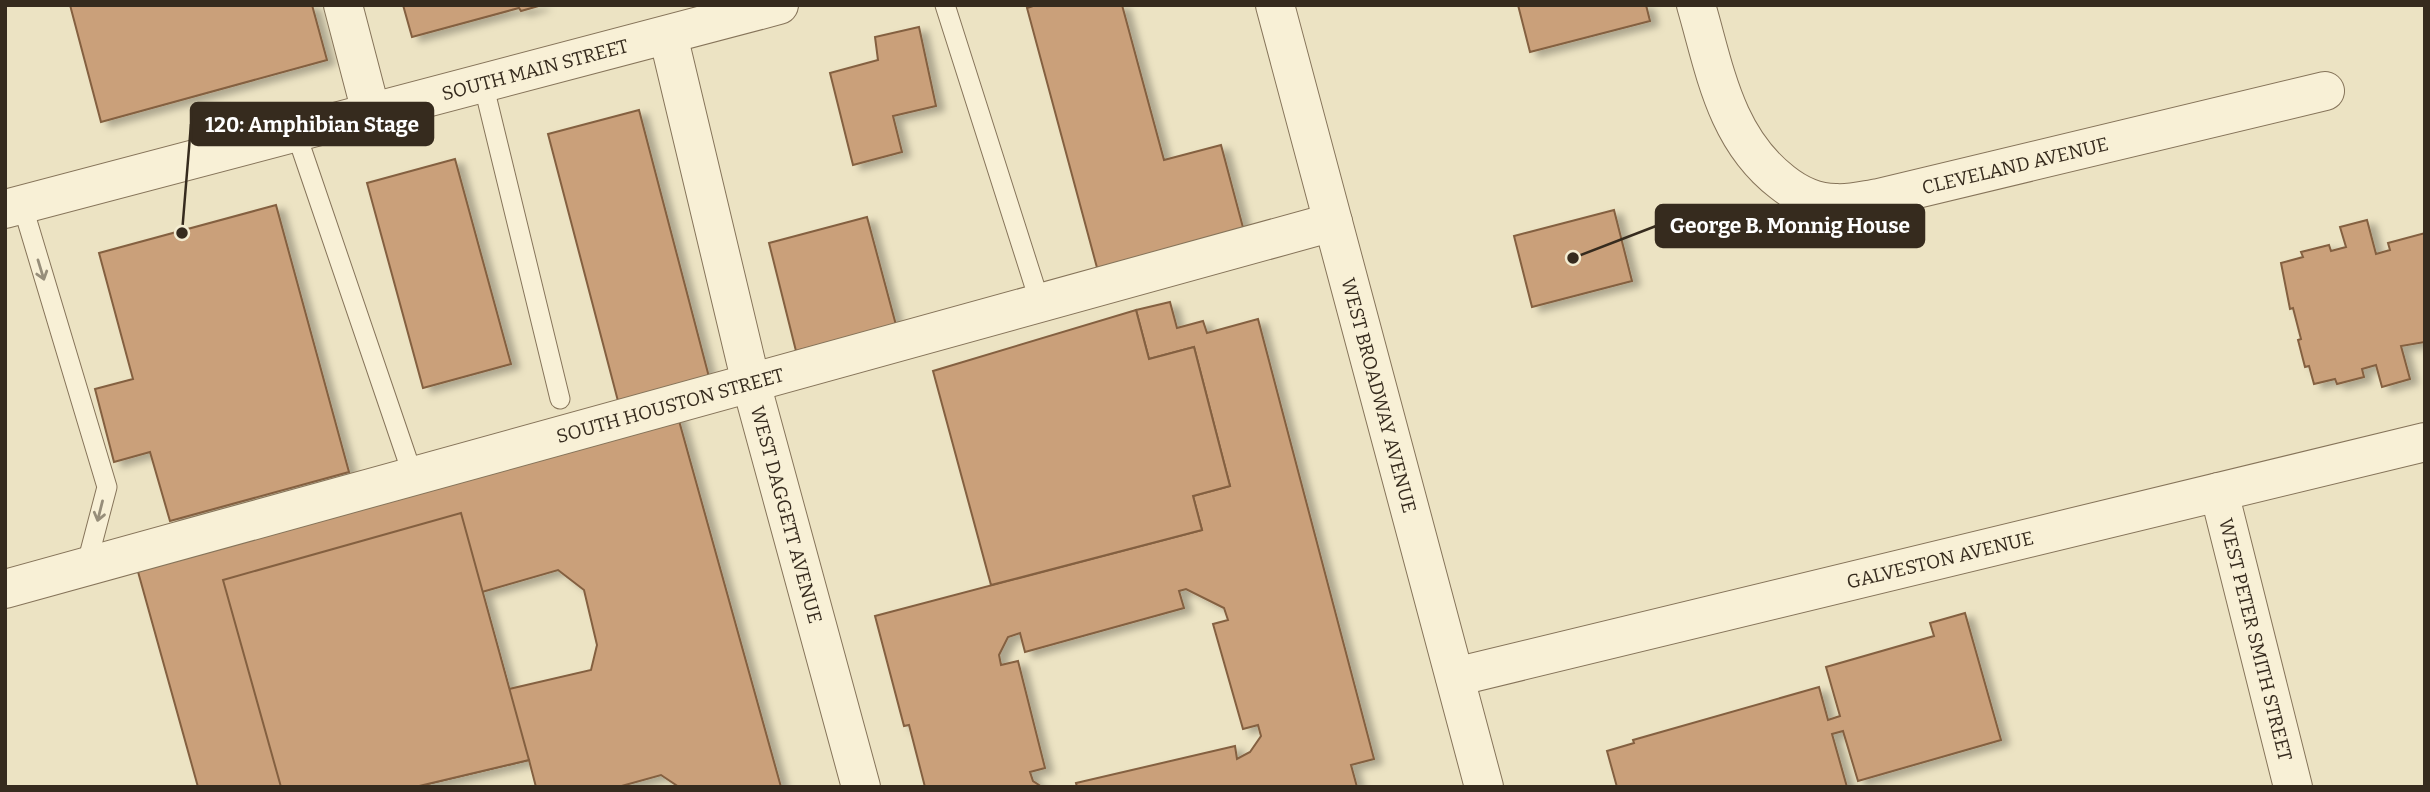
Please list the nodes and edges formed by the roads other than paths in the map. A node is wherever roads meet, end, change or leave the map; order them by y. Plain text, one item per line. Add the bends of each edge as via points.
1 (342, 5) edge
2 (779, 5) edge
3 (945, 5) edge
4 (1275, 5) edge
5 (1696, 5) edge
6 (668, 35) junction
7 (483, 83) junction
8 (2325, 91) dead end
9 (371, 113) junction
10 (296, 132) junction
11 (13, 207) edge
12 (1333, 222) junction
13 (1040, 303) junction
14 (751, 383) junction
15 (560, 399) dead end
16 (2425, 442) edge
17 (413, 476) junction
18 (2219, 492) junction
19 (86, 567) junction
20 (5, 589) edge
21 (1455, 677) junction
22 (860, 787) edge
23 (1484, 787) edge
24 (2294, 787) edge

1 - 9 street
2 - 6 street, SOUTH MAIN STREET
3 - 13 lane
4 - 12 street, WEST BROADWAY AVENUE
5 - 8 street, CLEVELAND AVENUE via 1729,116 1748,148 1762,167 1800,196 1834,204 1879,198
6 - 7 street, SOUTH MAIN STREET
6 - 14 street, WEST DAGGETT AVENUE
7 - 9 street, SOUTH MAIN STREET
7 - 15 lane
9 - 10 street, SOUTH MAIN STREET
10 - 11 street, SOUTH MAIN STREET
10 - 17 lane
11 -> 19 lane via 107,487
12 - 13 street, SOUTH HOUSTON STREET
12 - 21 street, WEST BROADWAY AVENUE
13 - 14 street, SOUTH HOUSTON STREET
14 - 17 street, SOUTH HOUSTON STREET
14 - 22 street, WEST DAGGETT AVENUE
16 - 18 street, GALVESTON AVENUE
17 - 19 street, SOUTH HOUSTON STREET
18 - 21 street, GALVESTON AVENUE
18 - 24 street, WEST PETER SMITH STREET
19 - 20 street, SOUTH HOUSTON STREET
21 - 23 street, WEST BROADWAY AVENUE

